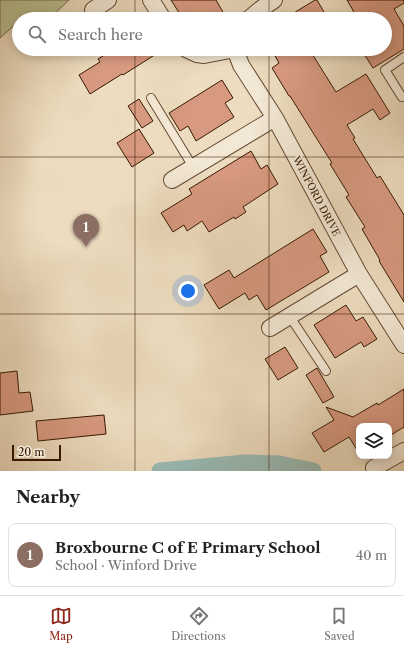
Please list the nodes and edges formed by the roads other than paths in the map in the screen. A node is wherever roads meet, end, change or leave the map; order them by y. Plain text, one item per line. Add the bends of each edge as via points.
1 (108, 0) edge
2 (151, 0) edge
3 (274, 0) edge
4 (92, 10) dead end
5 (159, 12) edge
6 (257, 12) edge
7 (238, 56) edge
8 (404, 57) edge
9 (402, 97) dead end
10 (151, 98) dead end
11 (275, 118) junction
12 (193, 168) junction
13 (172, 180) dead end
14 (359, 274) junction
15 (290, 316) junction
16 (270, 328) dead end
17 (404, 344) edge
18 (326, 371) dead end
19 (404, 451) edge
20 (374, 468) dead end

1 - 4 street
2 - 5 street
3 - 6 street
7 - 11 street, WINFORD DRIVE
8 - 9 lane via 385,70
10 - 12 lane
11 - 12 street
11 - 14 street, WINFORD DRIVE
12 - 13 street
14 - 15 street
14 - 17 street, WINFORD DRIVE
15 - 16 street
15 - 18 lane
19 - 20 street

